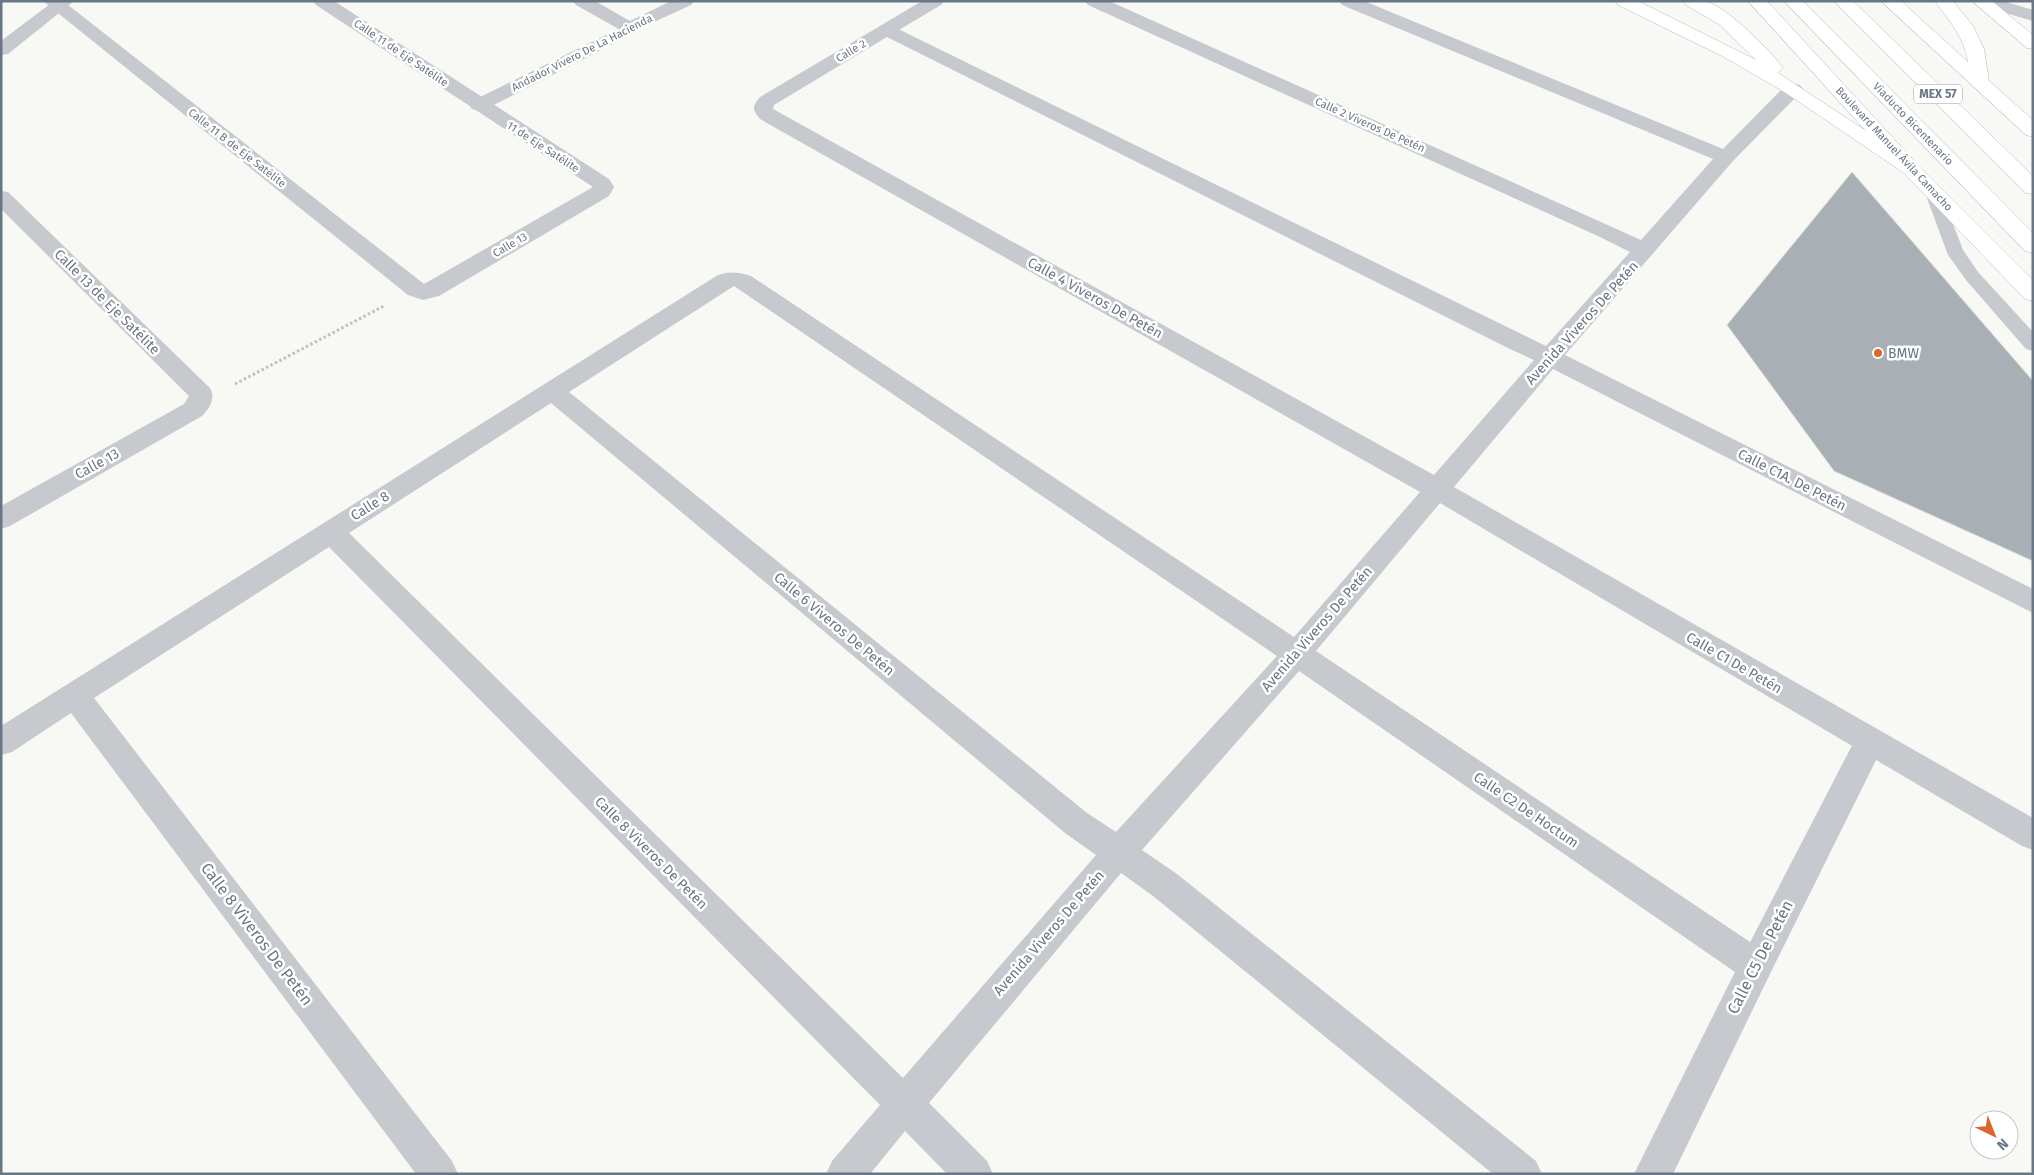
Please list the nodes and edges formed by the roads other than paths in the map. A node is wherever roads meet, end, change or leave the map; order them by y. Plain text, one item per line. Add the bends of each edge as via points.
1 (322, 1) edge
2 (582, 1) edge
3 (685, 1) edge
4 (935, 1) edge
5 (1094, 1) edge
6 (1348, 1) edge
7 (1624, 1) edge
8 (1692, 1) edge
9 (1757, 1) edge
10 (1793, 1) edge
11 (1843, 1) edge
12 (1890, 1) edge
13 (1944, 1) edge
14 (1982, 1) edge
15 (59, 3) edge
16 (2033, 16) edge
17 (630, 28) junction
18 (886, 30) junction
19 (2033, 44) edge
20 (1, 50) edge
21 (1980, 82) junction
22 (1793, 89) junction
23 (767, 101) joint
24 (479, 105) junction
25 (2033, 131) edge
26 (1726, 157) junction
27 (1911, 169) junction
28 (2033, 188) edge
29 (602, 190) joint
30 (1932, 190) junction
31 (1, 196) edge
32 (2033, 246) edge
33 (1645, 251) junction
34 (416, 290) joint
35 (2033, 294) edge
36 (2033, 344) edge
37 (1550, 357) junction
38 (553, 392) junction
39 (196, 406) joint
40 (1437, 489) junction
41 (1, 518) edge
42 (330, 531) junction
43 (2033, 602) edge
44 (1296, 655) junction
45 (74, 695) junction
46 (1, 742) edge
47 (1870, 742) junction
48 (2033, 835) edge
49 (1119, 852) junction
50 (1756, 966) junction
51 (903, 1104) junction
52 (439, 1174) edge
53 (845, 1174) edge
54 (974, 1174) edge
55 (1523, 1174) edge
56 (1653, 1174) edge

1 - 24 street, Calle 11 de Eje Satélite
2 - 17 street
3 - 17 street, Andador Vivero De La Hacienda
4 - 18 street, Calle 2
5 - 33 street, Calle 2 Viveros De Petén
6 - 26 street
7 - 22 main road via 1731,53
8 - 22 main road via 1729,23
9 - 27 main road, Boulevard Manuel Ávila Camacho
10 - 32 main road, Viaducto Bicentenario
11 - 28 main road, MEX 57
12 - 21 main road, MEX 57
13 - 21 main road via 1964,26 1975,49
14 - 16 street
14 - 19 main road
15 - 20 street
15 - 34 street, Calle 11 B de Eje Satélite
17 - 24 street, Andador Vivero De La Hacienda
18 - 23 street, Calle 2
18 - 37 street
21 - 25 main road, MEX 57
22 - 26 street, Avenida Viveros De Petén
22 - 27 main road
23 - 40 street, Calle 4 Viveros De Petén via 763,106 767,115
24 - 29 street, 11 de Eje Satélite via 602,184
26 - 33 street, Avenida Viveros De Petén
27 - 30 main road, Boulevard Manuel Ávila Camacho
29 - 34 street, Calle 13 via 432,291
30 - 35 main road, Boulevard Manuel Ávila Camacho
30 - 36 lane via 1954,251
31 - 39 street, Calle 13 de Eje Satélite via 200,394
33 - 37 street, Avenida Viveros De Petén
37 - 40 street, Avenida Viveros De Petén
37 - 43 street, Calle C1A. De Petén
38 - 42 street, Calle 8
38 - 44 street, Calle 8 via 726,280 743,282
38 - 49 street, Calle 6 Viveros De Petén via 1068,817
39 - 41 street, Calle 13
40 - 44 street, Avenida Viveros De Petén
40 - 47 street, Calle C1 De Petén
42 - 45 street, Calle 8
42 - 51 street, Calle 8 Viveros De Petén
44 - 49 street, Avenida Viveros De Petén
44 - 50 street, Calle C2 De Hoctum
45 - 46 street, Calle 8
45 - 52 street, Calle 8 Viveros De Petén
47 - 48 street, Calle C1 De Petén
47 - 50 street, Calle C5 De Petén
49 - 51 street, Avenida Viveros De Petén
49 - 55 street via 1166,885
50 - 56 street, Calle C5 De Petén
51 - 53 street, Avenida Viveros De Petén
51 - 54 street, Calle 8 Viveros De Petén

